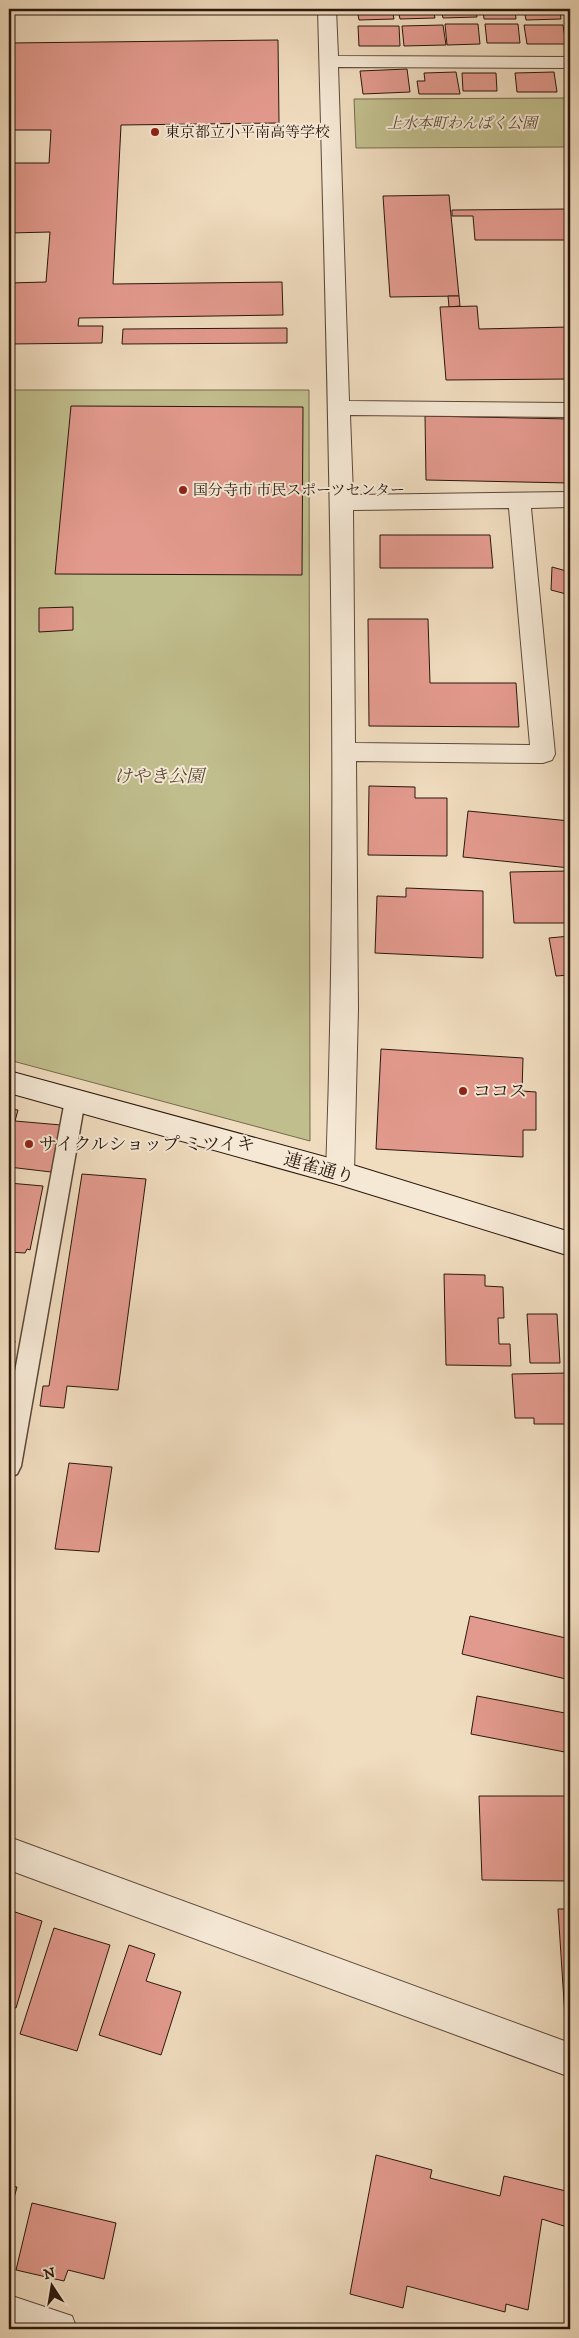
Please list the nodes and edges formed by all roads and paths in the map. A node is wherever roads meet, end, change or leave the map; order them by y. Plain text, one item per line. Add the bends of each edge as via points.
1 (327, 9) edge
2 (330, 62) junction
3 (570, 62) edge
4 (340, 408) junction
5 (570, 410) edge
6 (519, 500) junction
7 (570, 500) edge
8 (342, 503) junction
9 (344, 752) junction
10 (9, 1082) edge
11 (74, 1100) junction
12 (340, 1173) junction
13 (570, 1244) edge
14 (9, 1466) edge
15 (9, 1854) edge
16 (570, 2060) edge
17 (9, 2313) edge
18 (59, 2329) edge

1 - 2 street
2 - 3 street
2 - 4 street
4 - 5 street
4 - 8 street
6 - 7 street
6 - 8 street
6 - 9 street via 543,754
8 - 9 street
9 - 12 street via 345,1010
10 - 11 street, 連雀通り
11 - 12 street, 連雀通り
11 - 14 lane
12 - 13 street, 連雀通り
15 - 16 street
17 - 18 street

